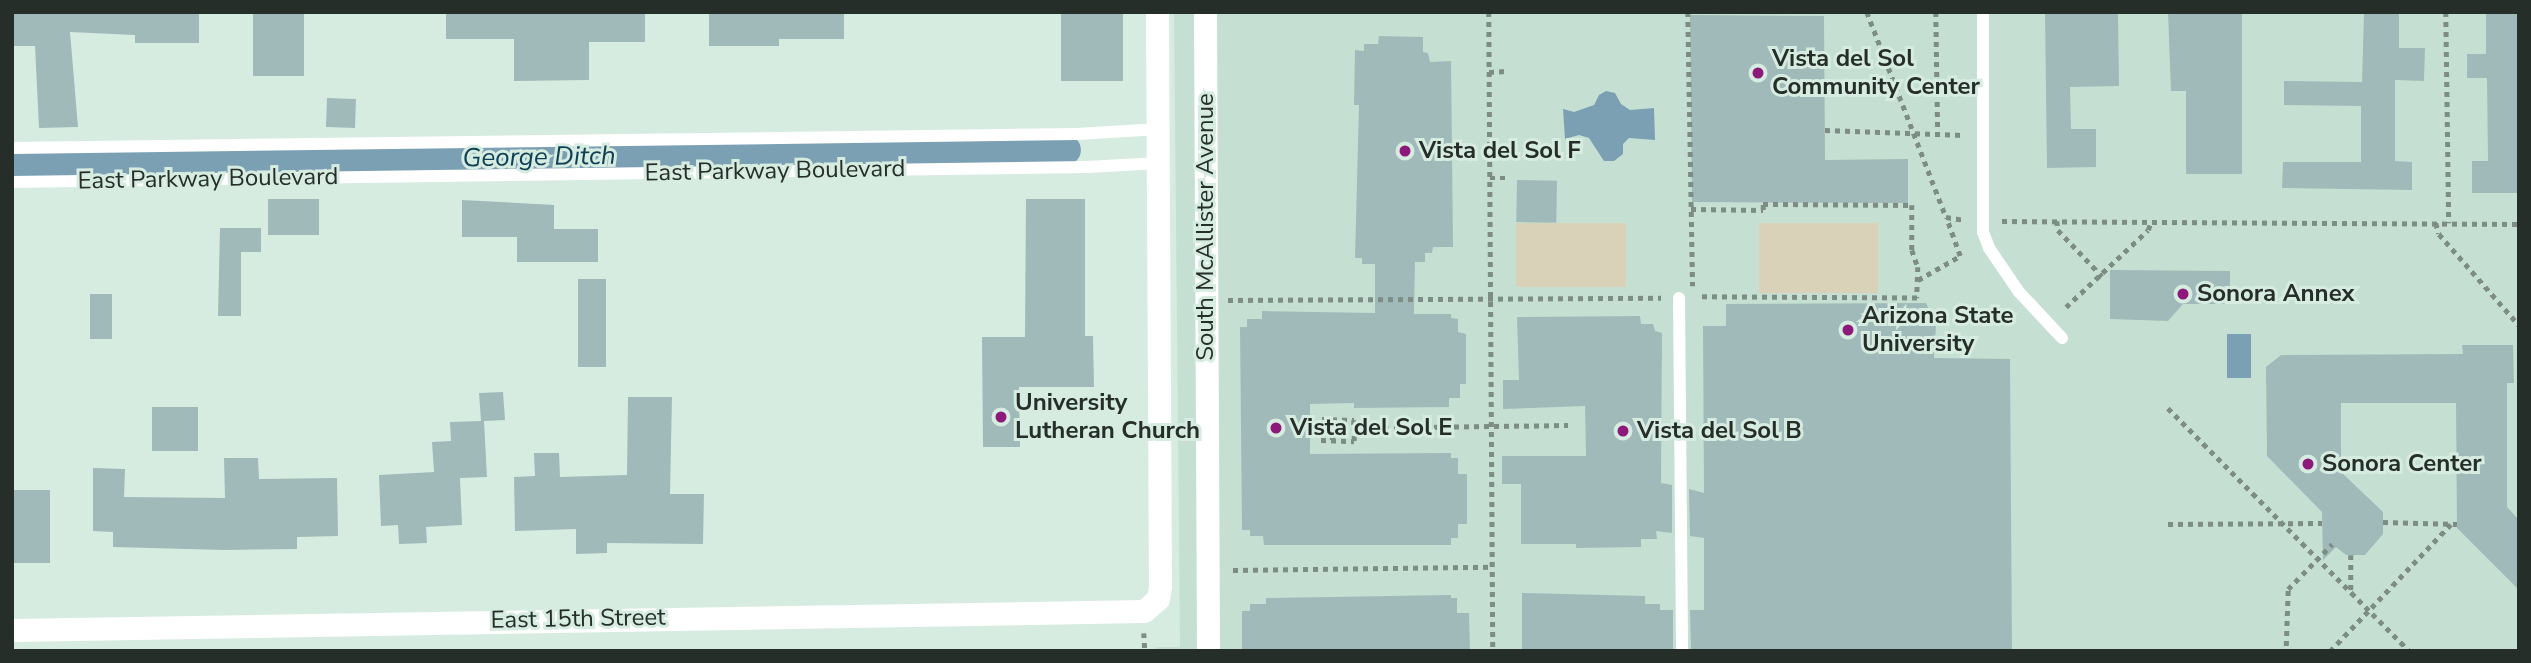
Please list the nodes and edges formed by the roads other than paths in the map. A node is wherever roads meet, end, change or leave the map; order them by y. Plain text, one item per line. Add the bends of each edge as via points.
1 (1157, 12) edge
2 (1205, 12) edge
3 (1983, 12) edge
4 (1159, 129) junction
5 (12, 148) edge
6 (1159, 163) junction
7 (12, 182) edge
8 (1679, 298) road end
9 (2062, 338) dead end
10 (1144, 611) joint
11 (12, 630) edge
12 (1208, 651) edge
13 (1682, 651) edge

1 - 4 street, South McAllister Avenue
2 - 12 street, South McAllister Avenue
3 - 9 lane via 1982,220 1986,240 2019,292
4 - 5 lane, East Parkway Boulevard via 1077,134
4 - 6 street, South McAllister Avenue
6 - 7 lane, East Parkway Boulevard
6 - 10 street, South McAllister Avenue via 1160,586 1158,599
8 - 13 lane
10 - 11 street, East 15th Street

